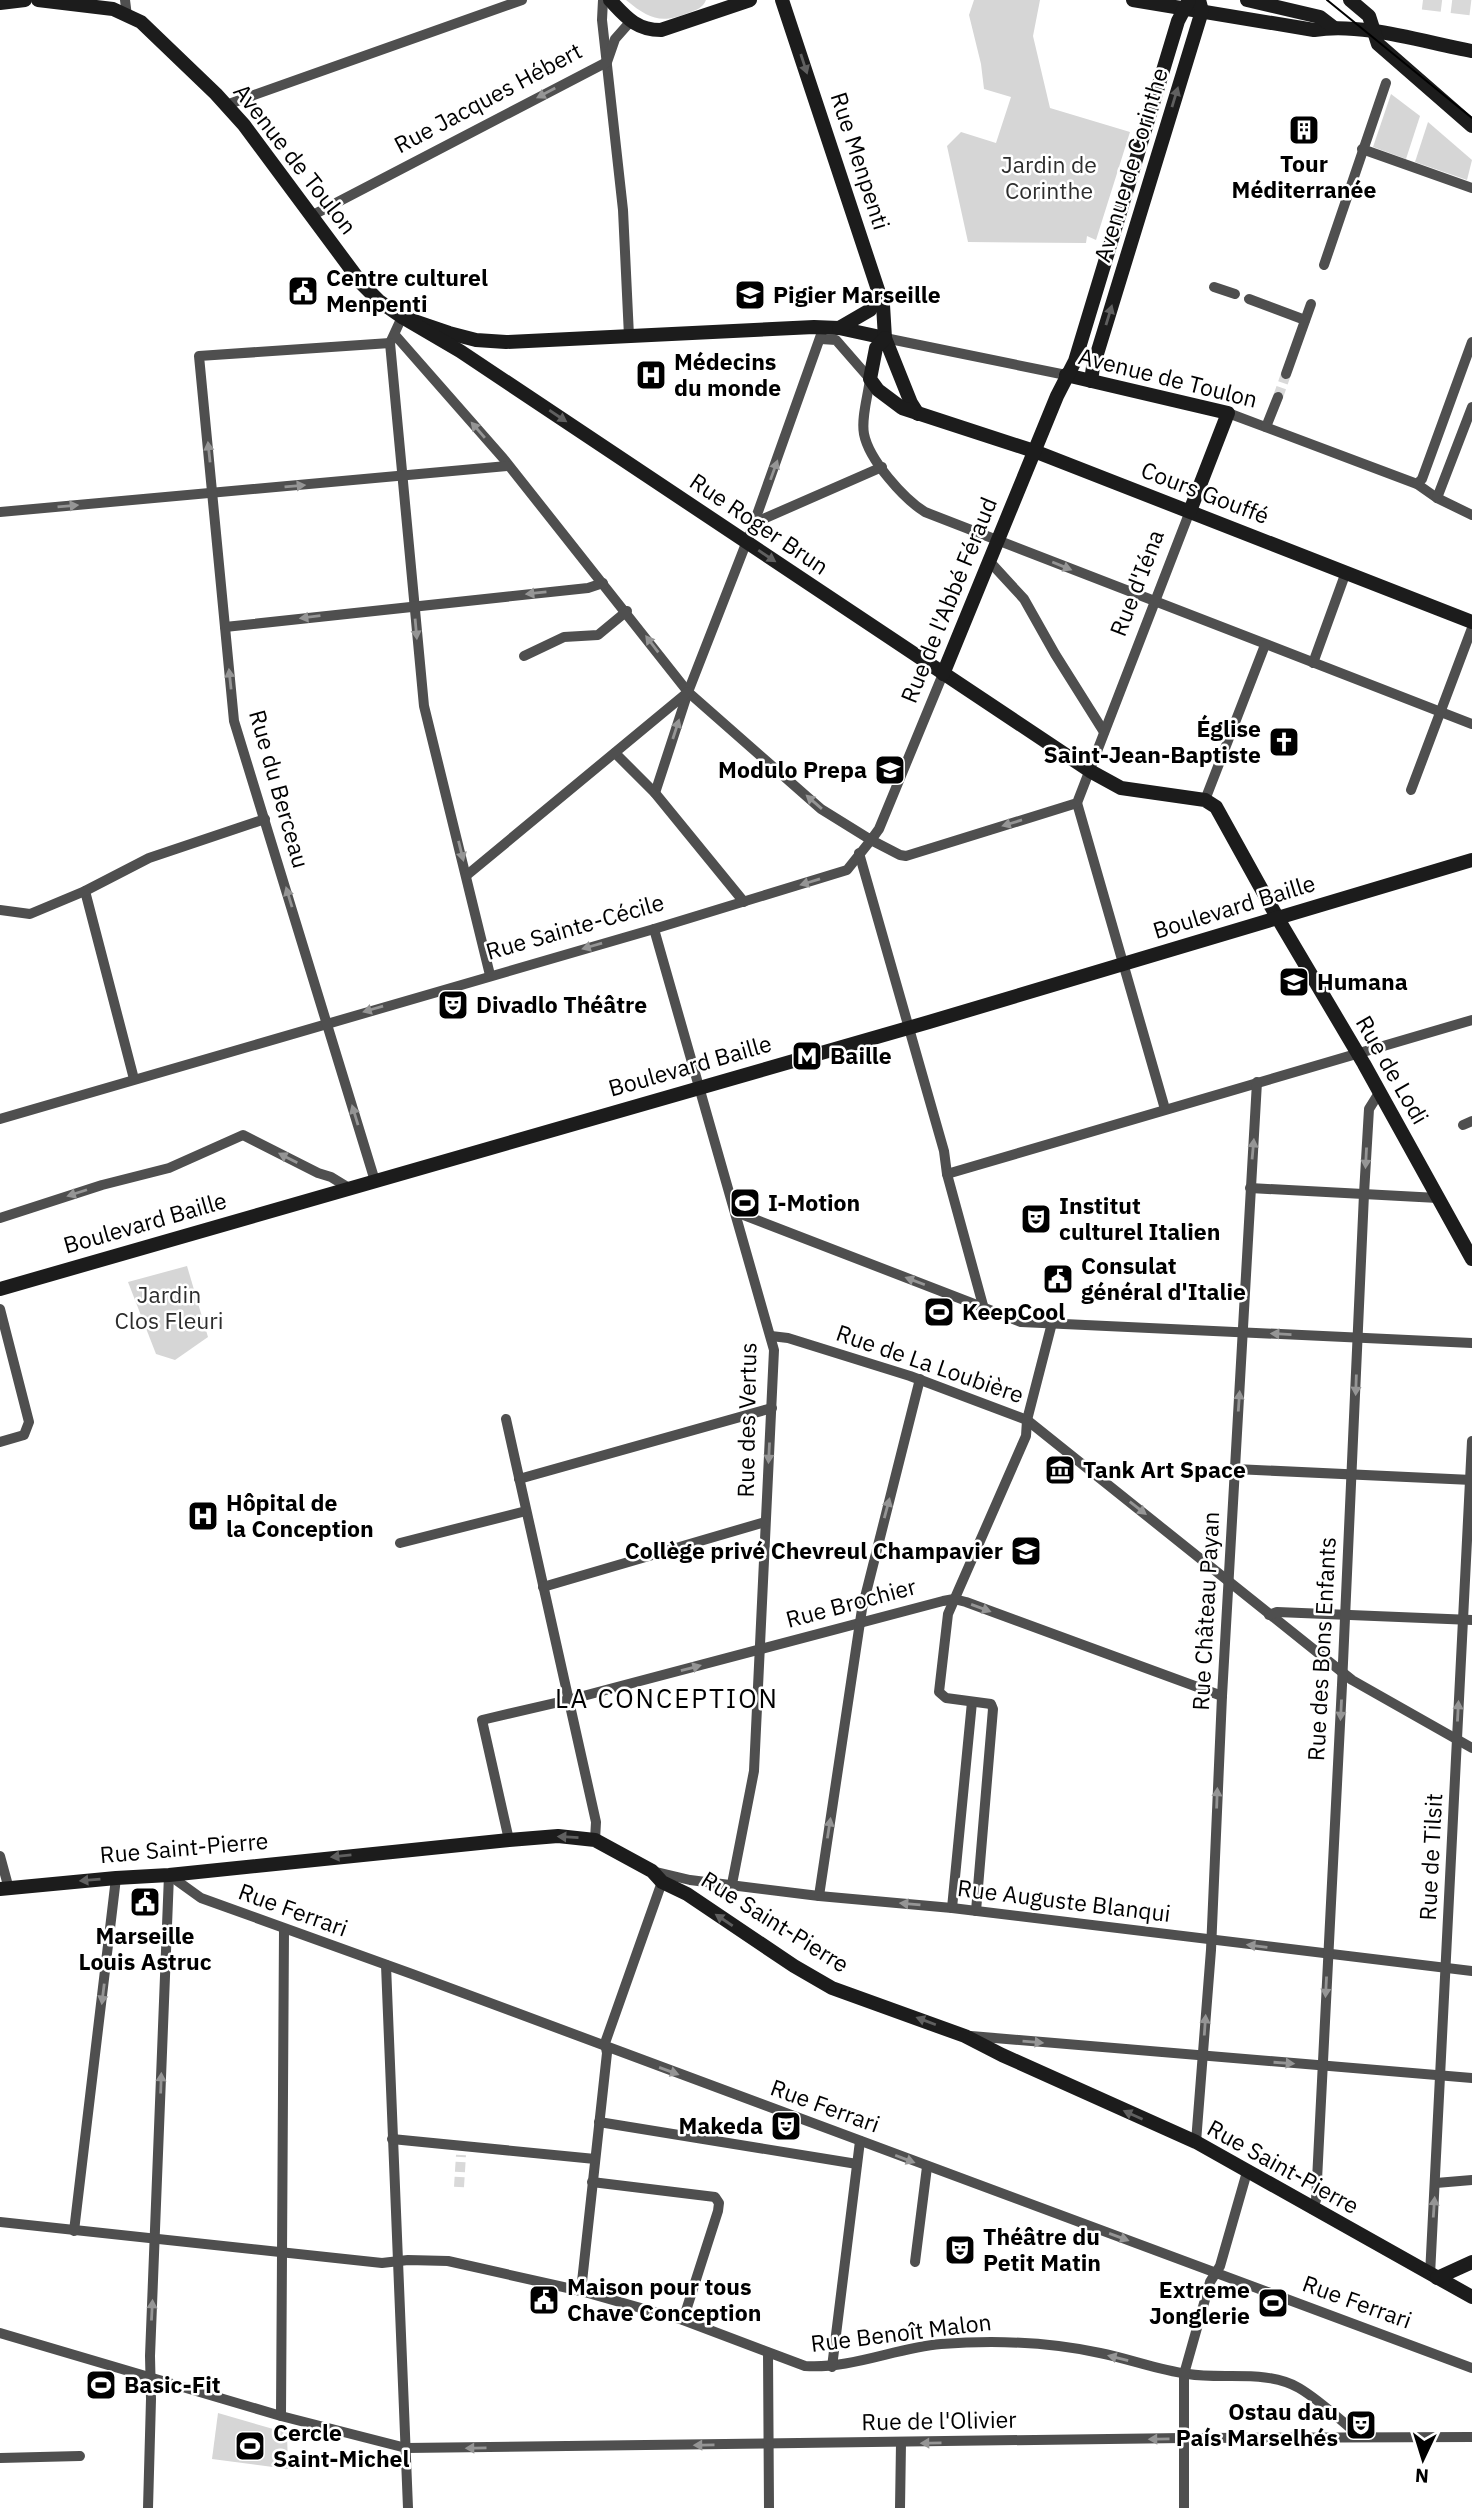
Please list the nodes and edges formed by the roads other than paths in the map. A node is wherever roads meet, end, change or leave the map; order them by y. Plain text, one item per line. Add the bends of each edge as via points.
1 (25, 0) edge
2 (38, 0) edge
3 (125, 0) edge
4 (522, 0) edge
5 (603, 0) edge
6 (610, 0) edge
7 (750, 0) edge
8 (782, 0) edge
9 (1133, 0) edge
10 (1350, 0) edge
11 (1254, 1) edge
12 (0, 3) edge
13 (1186, 4) edge
14 (1201, 5) edge
15 (127, 16) junction
16 (630, 22) junction
17 (1333, 26) junction
18 (1373, 32) junction
19 (1472, 51) edge
20 (607, 62) junction
21 (1386, 83) dead end
22 (226, 105) junction
23 (1472, 126) edge
24 (1362, 149) junction
25 (1472, 188) edge
26 (311, 216) junction
27 (1324, 265) dead end
28 (1214, 287) dead end
29 (880, 294) junction
30 (1235, 294) dead end
31 (1249, 299) dead end
32 (1311, 304) dead end
33 (402, 317) junction
34 (1305, 320) junction
35 (822, 333) junction
36 (838, 334) junction
37 (629, 336) junction
38 (885, 338) junction
39 (1081, 338) junction
40 (393, 339) junction
41 (475, 340) junction
42 (1472, 342) edge
43 (1100, 344) junction
44 (460, 351) junction
45 (1286, 374) tunnel mouth
46 (1066, 375) junction
47 (870, 379) junction
48 (1091, 381) junction
49 (1278, 397) tunnel mouth
50 (1472, 407) edge
51 (1228, 413) junction
52 (918, 414) junction
53 (1266, 427) junction
54 (1034, 451) junction
55 (507, 466) junction
56 (882, 467) junction
57 (403, 475) junction
58 (1418, 484) junction
59 (213, 494) junction
60 (1437, 498) junction
61 (0, 512) edge
62 (1190, 512) junction
63 (1472, 515) edge
64 (754, 523) junction
65 (745, 541) junction
66 (998, 541) junction
67 (990, 562) junction
68 (1346, 572) junction
69 (603, 583) junction
70 (1154, 602) junction
71 (414, 606) junction
72 (626, 611) junction
73 (1472, 622) edge
74 (225, 627) junction
75 (1472, 628) edge
76 (1265, 645) junction
77 (524, 656) dead end
78 (1313, 663) junction
79 (943, 674) junction
80 (688, 692) junction
81 (1442, 712) junction
82 (1472, 724) edge
83 (1104, 732) junction
84 (615, 753) junction
85 (1090, 771) junction
86 (1411, 790) dead end
87 (654, 793) junction
88 (1205, 800) junction
89 (1077, 803) junction
90 (265, 820) junction
91 (871, 840) junction
92 (859, 853) junction
93 (1472, 860) edge
94 (467, 875) junction
95 (85, 891) junction
96 (744, 902) junction
97 (0, 910) edge
98 (1277, 917) junction
99 (654, 929) junction
100 (1124, 965) junction
101 (490, 975) junction
102 (1472, 1020) edge
103 (327, 1022) junction
104 (909, 1027) junction
105 (1357, 1054) junction
106 (135, 1079) junction
107 (1257, 1082) junction
108 (700, 1087) junction
109 (1379, 1093) junction
110 (1165, 1109) junction
111 (0, 1119) edge
112 (947, 1174) junction
113 (375, 1181) junction
114 (349, 1188) junction
115 (1250, 1188) junction
116 (1364, 1194) junction
117 (1437, 1198) junction
118 (736, 1212) junction
119 (0, 1218) edge
120 (1472, 1259) edge
121 (0, 1289) edge
122 (0, 1309) edge
123 (984, 1309) junction
124 (1052, 1323) junction
125 (1243, 1332) junction
126 (771, 1336) junction
127 (1358, 1338) junction
128 (1472, 1343) edge
129 (920, 1379) junction
130 (772, 1408) junction
131 (506, 1419) dead end
132 (1027, 1420) junction
133 (1472, 1441) edge
134 (0, 1442) edge
135 (1235, 1469) junction
136 (1352, 1475) junction
137 (519, 1479) junction
138 (1471, 1480) edge
139 (526, 1511) junction
140 (765, 1522) junction
141 (400, 1543) dead end
142 (1229, 1582) junction
143 (542, 1587) junction
144 (954, 1599) junction
145 (1269, 1615) junction
146 (1345, 1616) junction
147 (1467, 1620) edge
148 (860, 1622) junction
149 (760, 1649) junction
150 (1343, 1673) junction
151 (1222, 1696) junction
152 (568, 1700) junction
153 (972, 1702) junction
154 (1457, 1741) junction
155 (1472, 1748) edge
156 (509, 1840) junction
157 (595, 1840) junction
158 (0, 1856) edge
159 (169, 1875) junction
160 (657, 1877) junction
161 (116, 1878) junction
162 (732, 1884) junction
163 (5, 1889) edge
164 (819, 1896) junction
165 (952, 1908) junction
166 (976, 1911) junction
167 (284, 1930) junction
168 (1211, 1941) junction
169 (1328, 1955) junction
170 (386, 1965) junction
171 (1446, 1968) junction
172 (1472, 1971) edge
173 (965, 2036) junction
174 (605, 2047) junction
175 (1203, 2056) junction
176 (1321, 2066) junction
177 (1439, 2075) junction
178 (1472, 2078) edge
179 (599, 2122) junction
180 (393, 2139) junction
181 (860, 2141) junction
182 (1196, 2142) junction
183 (595, 2159) junction
184 (857, 2164) junction
185 (927, 2167) junction
186 (1247, 2172) junction
187 (1472, 2180) edge
188 (592, 2182) junction
189 (1436, 2182) junction
190 (1312, 2209) junction
191 (0, 2222) edge
192 (75, 2231) junction
193 (155, 2238) junction
194 (282, 2253) junction
195 (397, 2261) junction
196 (915, 2262) dead end
197 (1472, 2262) edge
198 (1216, 2272) junction
199 (1433, 2276) junction
200 (581, 2291) junction
201 (1472, 2297) edge
202 (683, 2320) junction
203 (0, 2333) edge
204 (768, 2353) junction
205 (832, 2367) junction
206 (1472, 2368) edge
207 (1184, 2374) junction
208 (151, 2379) junction
209 (281, 2416) junction
210 (1361, 2437) junction
211 (1472, 2437) edge
212 (1183, 2438) junction
213 (901, 2443) junction
214 (768, 2444) junction
215 (406, 2448) junction
216 (80, 2456) dead end
217 (0, 2458) edge
218 (148, 2508) edge
219 (408, 2508) edge
220 (769, 2508) edge
221 (900, 2508) edge
222 (1184, 2508) edge

1 - 12 street
2 - 15 street, Avenue de Toulon via 113,9
3 - 15 street
4 - 22 street
5 - 20 street
6 - 16 street
7 - 16 street via 661,30
8 -> 29 street, Rue Menpenti
9 - 13 street
10 - 18 street via 1369,16
11 - 17 street via 1320,17
13 - 14 street
13 - 39 street, Avenue de Corinthe
14 - 17 street via 1314,30
43 -> 14 street, Avenue de Corinthe
15 - 22 street, Avenue de Toulon via 141,22
16 - 20 street, Rue Jacques Hébert via 615,39
17 - 18 street
18 - 19 street
18 - 23 street via 1378,44
20 -> 26 street, Rue Jacques Hébert
20 - 37 street via 623,210
21 - 24 street
22 - 26 street, Avenue de Toulon
24 - 25 street
24 - 27 street
26 - 33 street, Avenue de Toulon via 362,284
28 - 30 street
29 - 36 street via 870,310
29 - 38 street, Rue Menpenti
31 - 34 street
32 - 34 street
33 - 40 street
33 - 41 street, Avenue de Toulon
33 - 44 street, Rue Roger Brun
34 - 45 street
35 - 36 street, Avenue de Toulon
35 - 37 street, Avenue de Toulon
64 -> 35 street
36 - 38 street, Avenue de Toulon
36 - 47 street
37 - 41 street, Avenue de Toulon
38 - 46 street, Avenue de Toulon
38 - 47 street via 876,348
38 - 52 street
39 - 43 street
39 - 46 street, Avenue de Corinthe
55 -> 40 street
40 - 57 street
59 -> 40 street, Rue du Berceau via 199,356
41 - 44 street
42 - 58 street
43 - 48 street, Avenue de Corinthe
44 -> 65 street, Rue Roger Brun
46 - 48 street, Avenue de Toulon
46 - 54 street, Rue de l'Abbé Féraud
47 - 52 street, Cours Gouffé via 891,401
47 - 56 street via 864,432
48 - 51 street, Avenue de Toulon
49 - 53 street
50 - 60 street
51 - 53 street, Avenue de Toulon
51 - 62 street, Rue d'Iéna
52 - 54 street, Cours Gouffé
53 - 58 street, Avenue de Toulon
54 - 62 street, Cours Gouffé
54 - 66 street, Rue de l'Abbé Féraud
55 - 57 street
55 - 69 street
56 - 64 street
56 - 66 street via 901,494 925,512
59 -> 57 street
57 - 71 street
58 - 60 street, Avenue de Toulon
61 -> 59 street
59 - 74 street, Rue du Berceau
60 - 63 street, Avenue de Toulon
62 - 68 street, Cours Gouffé
62 - 70 street, Rue d'Iéna
64 - 65 street
65 -> 79 street, Rue Roger Brun
65 - 80 street
66 - 67 street, Rue de l'Abbé Féraud
66 -> 70 street
67 - 79 street, Rue de l'Abbé Féraud
67 - 83 street via 1024,599
68 - 73 street, Cours Gouffé
68 - 78 street
69 -> 71 street
69 - 72 street
70 - 76 street
70 - 83 street, Rue d'Iéna
71 -> 74 street
71 -> 94 street via 424,706
72 - 77 street via 598,635 564,637
80 -> 72 street
90 -> 74 street, Rue du Berceau via 234,721
75 - 81 street
76 - 78 street
76 - 88 street
78 - 81 street
79 - 85 street, Rue Roger Brun
79 - 91 street, Rue de l'Abbé Féraud
80 - 84 street
87 -> 80 street
91 -> 80 street via 821,809
81 - 82 street
81 - 86 street
83 - 85 street, Rue d'Iéna
84 - 87 street
84 - 94 street
85 - 88 street via 1121,788
85 - 89 street
87 - 96 street
88 - 98 street, Rue de Lodi via 1216,807
89 -> 91 street via 906,856
89 - 100 street
90 - 95 street via 149,858
103 -> 90 street, Rue du Berceau
91 - 92 street, Rue Sainte-Cécile
92 -> 96 street, Rue Sainte-Cécile via 847,870
92 - 104 street
93 - 98 street, Boulevard Baille
94 - 101 street
95 - 97 street via 30,915
95 - 106 street
96 - 99 street, Rue Sainte-Cécile
98 - 100 street, Boulevard Baille
98 - 105 street, Rue de Lodi
99 -> 101 street, Rue Sainte-Cécile
99 - 108 street, Rue des Vertus
100 - 104 street, Boulevard Baille
100 - 110 street
101 -> 103 street, Rue Sainte-Cécile
102 - 105 street
103 - 106 street, Rue Sainte-Cécile
113 -> 103 street, Rue du Berceau
104 - 108 street, Boulevard Baille
104 - 112 street
105 - 107 street
105 - 109 street, Rue de Lodi
106 - 111 street, Rue Sainte-Cécile
107 - 110 street
115 -> 107 street, Rue Château Payan
108 - 113 street, Boulevard Baille
108 - 118 street, Rue des Vertus
109 -> 116 street, Rue des Bons Enfants via 1369,1109
109 - 117 street, Rue de Lodi
110 - 112 street
112 - 123 street
113 - 114 street, Boulevard Baille
114 -> 119 street via 243,1135 169,1168
114 - 121 street, Boulevard Baille
115 - 116 street
115 - 125 street, Rue Château Payan
116 - 117 street
116 - 127 street, Rue des Bons Enfants
117 - 120 street, Rue de Lodi
123 -> 118 street
118 - 126 street, Rue des Vertus
122 - 134 street via 29,1422 24,1435
123 - 124 street via 1021,1322
124 - 125 street
124 - 132 street
127 -> 125 street
135 -> 125 street, Rue Château Payan
126 - 129 street, Rue de La Loubière
126 - 130 street, Rue des Vertus
127 - 128 street
127 -> 136 street, Rue des Bons Enfants
129 - 132 street, Rue de La Loubière
148 -> 129 street
130 - 137 street
130 -> 140 street, Rue des Vertus
131 - 137 street
132 -> 142 street, Rue de La Loubière
132 - 144 street via 1027,1436
133 - 138 street, Rue de Tilsit
135 - 136 street
135 - 142 street, Rue Château Payan
136 - 138 street
136 - 146 street, Rue des Bons Enfants
137 - 139 street
138 - 147 street, Rue de Tilsit
139 - 141 street
139 - 143 street
140 - 143 street
140 - 149 street, Rue des Vertus
142 - 145 street, Rue de La Loubière
142 - 151 street, Rue Château Payan
143 - 152 street
144 - 148 street, Rue Brochier
144 -> 151 street
144 - 153 street via 948,1614 939,1692 946,1698
145 - 146 street
145 - 150 street, Rue de La Loubière
146 - 147 street
146 - 150 street, Rue des Bons Enfants
154 -> 147 street, Rue de Tilsit
148 - 149 street, Rue Brochier
164 -> 148 street
152 -> 149 street, Rue Brochier
149 - 162 street, Rue des Vertus via 754,1771
150 - 154 street, Rue de La Loubière
150 -> 169 street, Rue des Bons Enfants
168 -> 151 street, Rue Château Payan
152 - 156 street, Rue Brochier via 482,1720
152 - 157 street via 596,1822
153 - 165 street
153 - 166 street via 991,1704 993,1709
154 - 155 street, Rue de La Loubière
154 - 171 street, Rue de Tilsit
157 -> 156 street, Rue Saint-Pierre via 558,1836
156 -> 159 street, Rue Saint-Pierre
157 - 160 street, Rue Saint-Pierre
158 - 163 street
159 - 161 street, Rue Saint-Pierre
159 - 167 street, Rue Ferrari via 201,1898
193 -> 159 street
160 - 162 street, Rue Auguste Blanqui
173 -> 160 street, Rue Saint-Pierre via 831,1988
160 - 174 street
161 -> 163 street, Rue Saint-Pierre
161 -> 192 street
162 - 164 street, Rue Auguste Blanqui
165 -> 164 street, Rue Auguste Blanqui
165 - 166 street, Rue Auguste Blanqui
166 - 168 street, Rue Auguste Blanqui
167 - 170 street, Rue Ferrari
167 - 194 street
169 -> 168 street, Rue Auguste Blanqui
175 -> 168 street, Rue Château Payan
169 - 171 street, Rue Auguste Blanqui
169 -> 176 street, Rue des Bons Enfants
170 - 174 street, Rue Ferrari
170 - 180 street
171 - 172 street, Rue Auguste Blanqui
171 - 177 street, Rue de Tilsit
173 -> 175 street
182 -> 173 street, Rue Saint-Pierre
174 - 179 street
174 -> 181 street, Rue Ferrari
175 -> 176 street
175 - 182 street, Rue Château Payan
176 - 177 street
176 - 190 street, Rue des Bons Enfants
177 - 178 street
177 - 189 street, Rue de Tilsit
179 - 183 street
179 - 184 street
180 - 183 street via 462,2150
180 - 195 street
181 - 184 street
181 -> 185 street, Rue Ferrari
182 - 186 street, Rue Saint-Pierre
183 - 188 street
184 - 205 street
185 - 196 street
185 -> 198 street, Rue Ferrari
186 - 190 street, Rue Saint-Pierre
186 - 198 street
187 - 189 street
188 - 200 street
188 - 202 street via 715,2197 719,2203
199 -> 189 street, Rue de Tilsit
190 - 199 street, Rue Saint-Pierre
191 - 192 street, Rue Benoît Malon
192 - 193 street, Rue Benoît Malon
193 - 194 street, Rue Benoît Malon
208 -> 193 street
194 - 195 street, Rue Benoît Malon
194 - 209 street
195 - 200 street, Rue Benoît Malon via 448,2262
195 - 215 street
197 - 199 street
198 - 206 street, Rue Ferrari
198 - 207 street
199 - 201 street, Rue Saint-Pierre
200 - 202 street, Rue Benoît Malon
202 - 204 street, Rue Benoît Malon
203 - 208 street, Rue de l'Olivier
204 - 205 street, Rue Benoît Malon via 805,2366
204 - 214 street
207 -> 205 street, Rue Benoît Malon via 1099,2353 1016,2342 939,2344
207 - 210 street, Rue Benoît Malon via 1264,2377 1297,2387
207 - 212 street
208 - 209 street, Rue de l'Olivier
208 - 218 street
209 - 215 street, Rue de l'Olivier
210 - 211 street, Rue de l'Olivier
210 - 212 street, Rue de l'Olivier
212 -> 213 street, Rue de l'Olivier
212 - 222 street
213 - 214 street, Rue de l'Olivier
213 - 221 street
214 -> 215 street, Rue de l'Olivier
214 - 220 street
215 - 219 street
216 - 217 street

